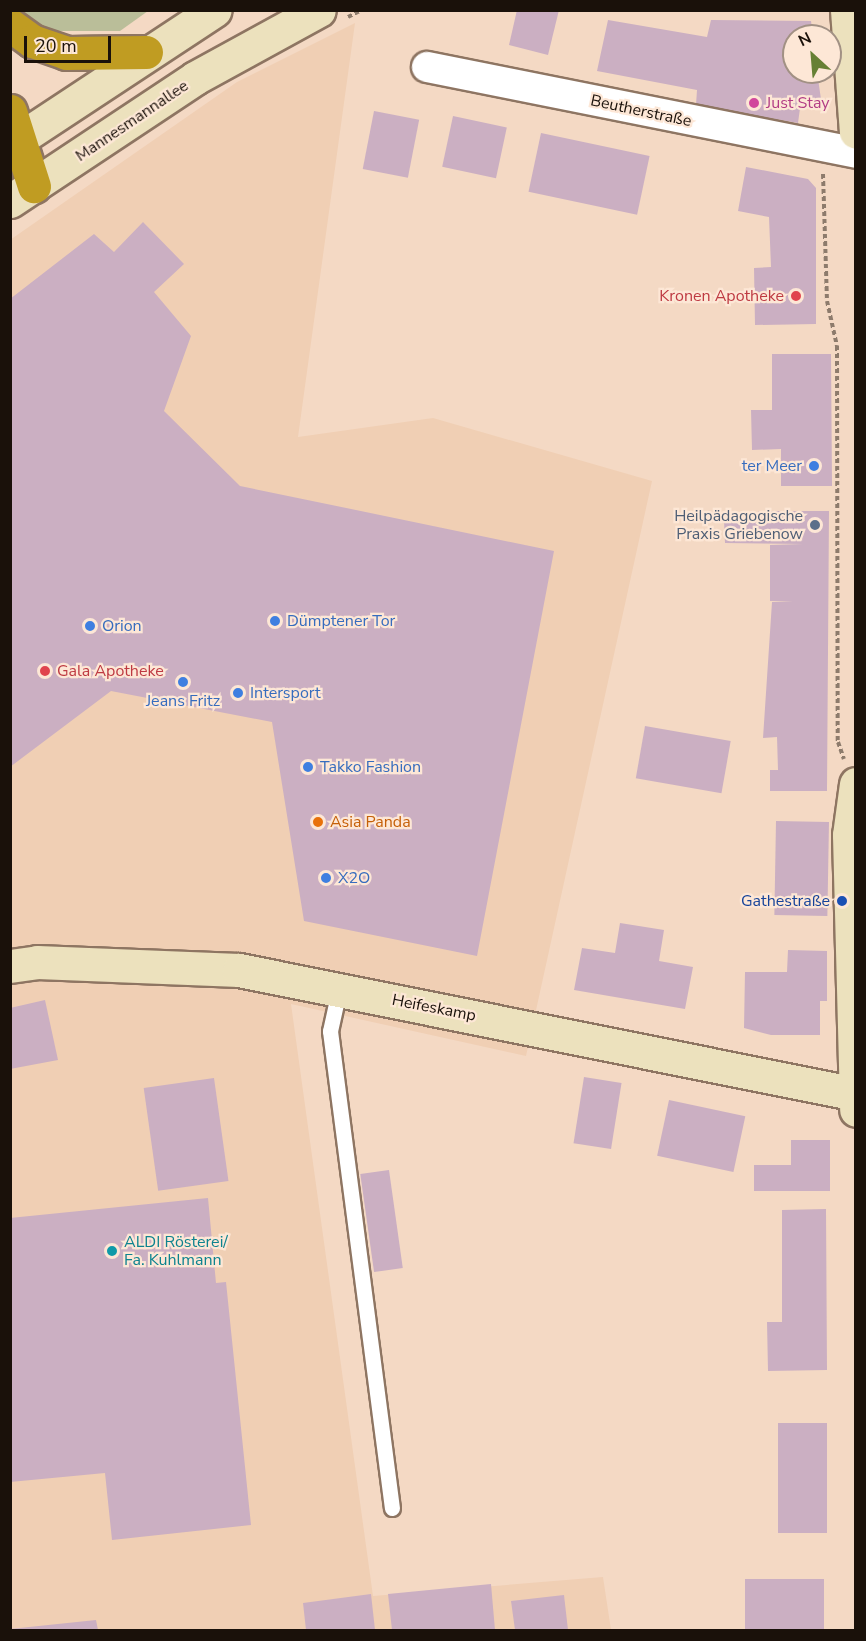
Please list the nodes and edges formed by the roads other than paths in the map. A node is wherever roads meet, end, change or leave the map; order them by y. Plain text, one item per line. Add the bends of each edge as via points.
1 (215, 10) edge
2 (319, 10) edge
3 (847, 10) edge
4 (10, 25) edge
5 (146, 52) junction
6 (427, 67) dead end
7 (855, 132) edge
8 (13, 139) edge
9 (855, 153) edge
10 (22, 194) edge
11 (855, 784) edge
12 (855, 791) edge
13 (10, 966) edge
14 (339, 990) junction
15 (855, 1099) edge
16 (392, 1508) dead end

1 - 5 street
2 - 10 street, Mannesmannallee via 195,78
3 - 7 street
4 - 5 highway via 32,41 66,53
5 - 8 street
6 - 9 street, Beutherstraße
8 - 10 highway
11 - 12 street
12 - 15 street via 849,835
13 - 14 street, Heifeskamp via 37,962 239,970
14 - 15 street, Heifeskamp
14 - 16 lane via 330,1031

